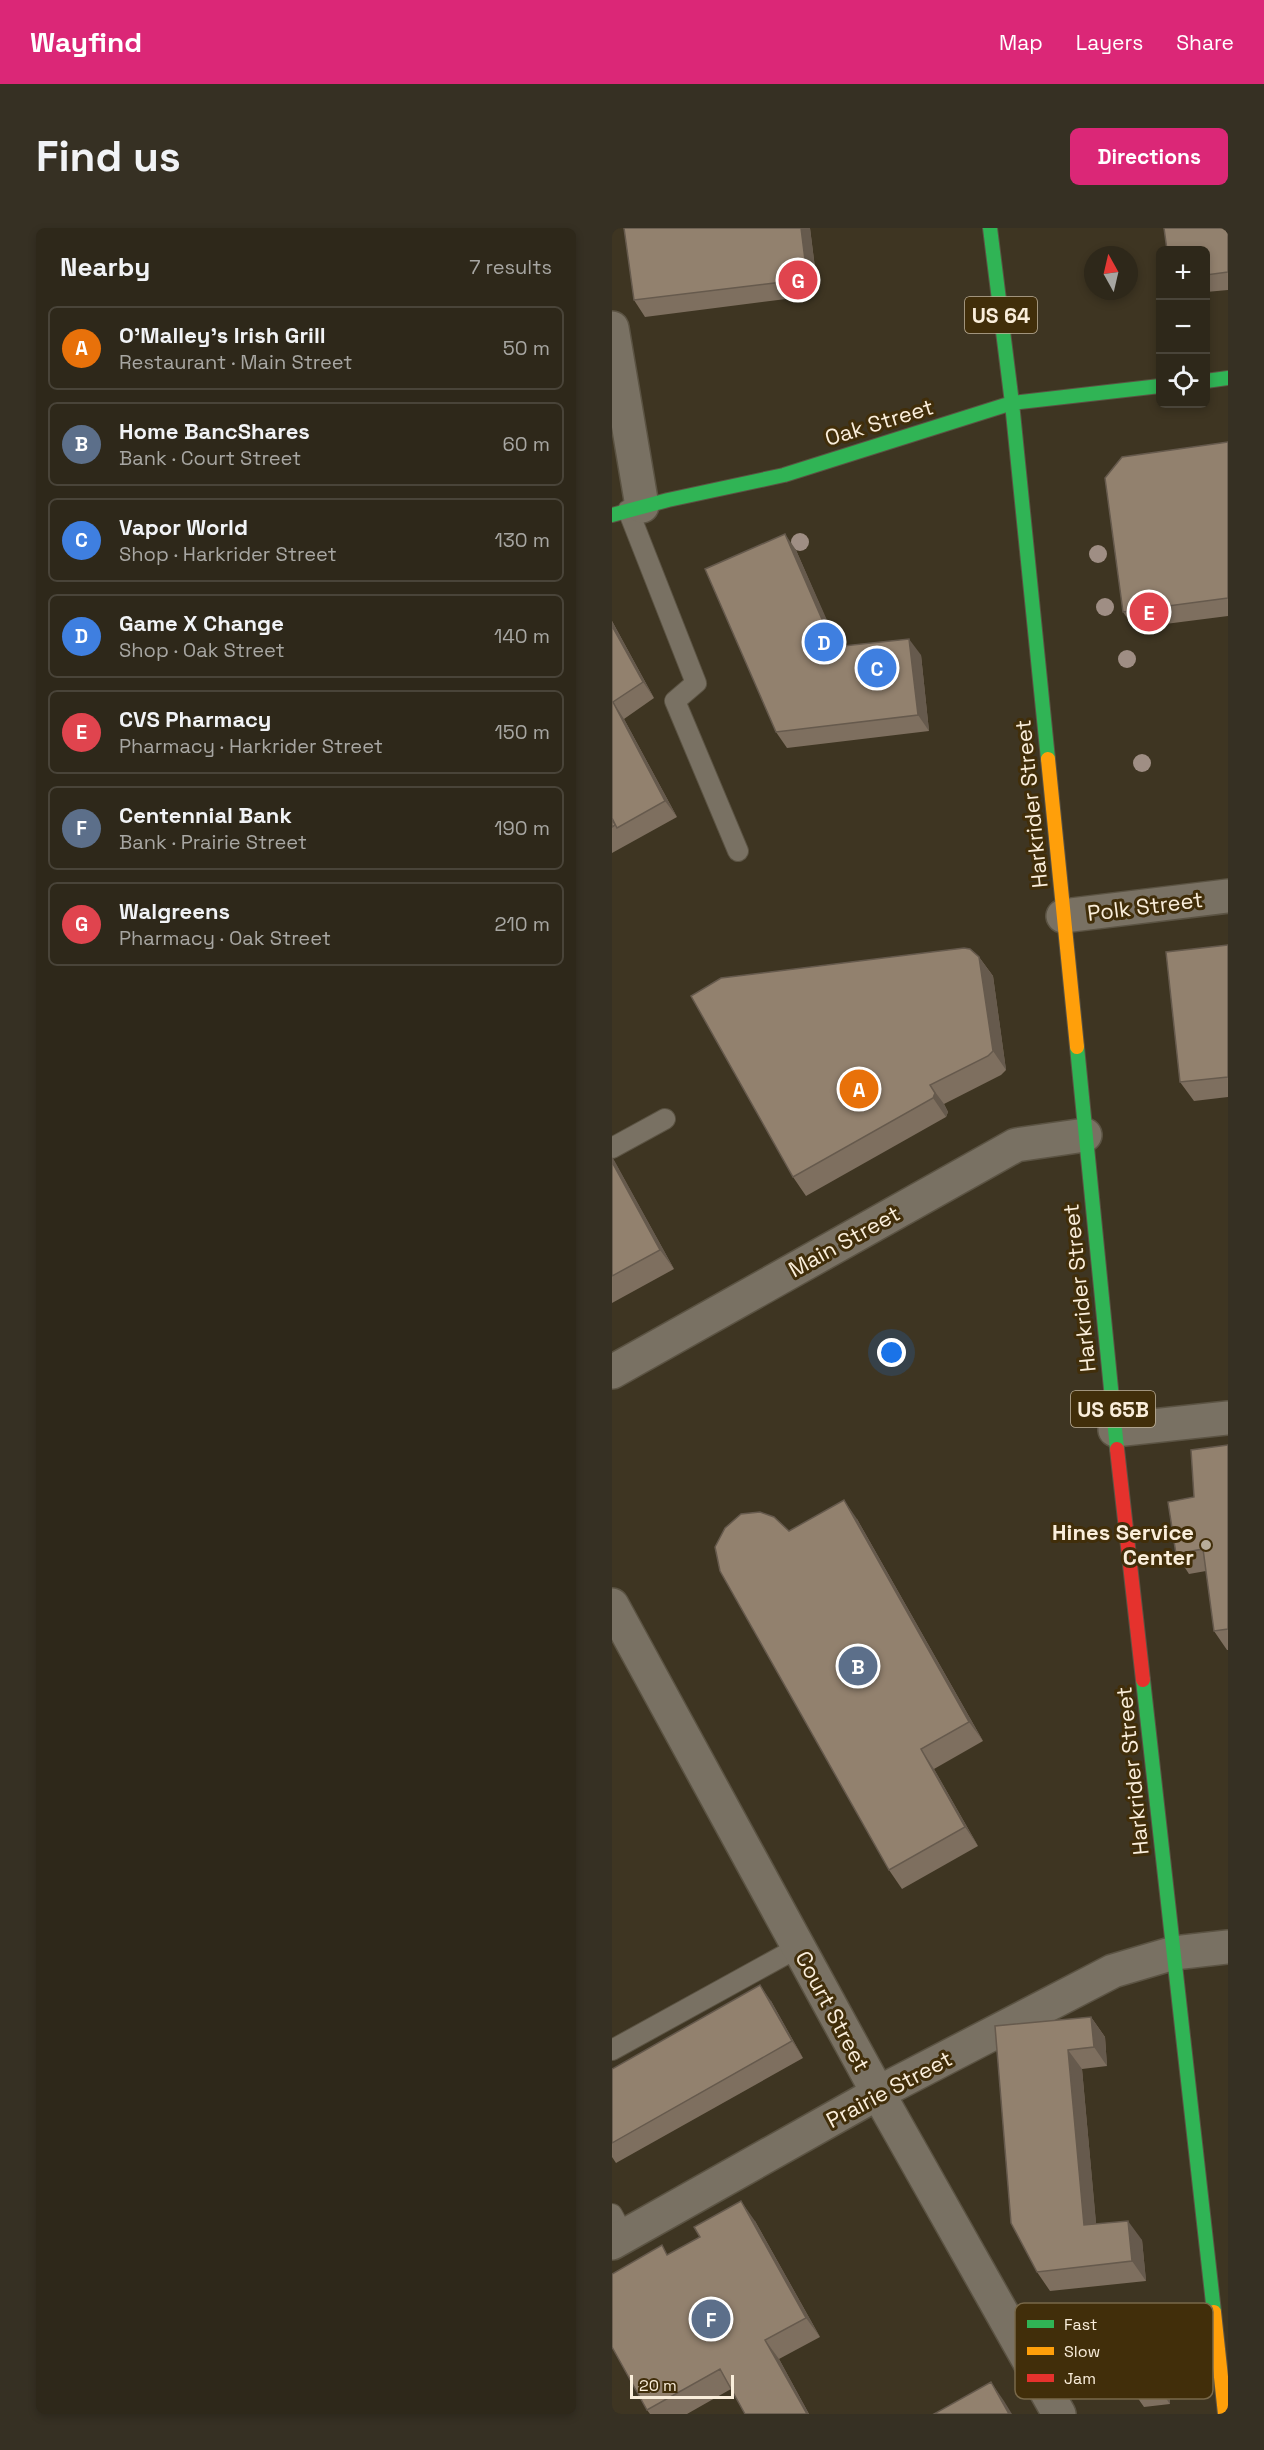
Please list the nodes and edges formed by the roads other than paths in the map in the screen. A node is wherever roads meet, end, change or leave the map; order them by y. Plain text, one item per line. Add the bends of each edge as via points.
1 (990, 228) edge
2 (612, 328) edge
3 (1228, 378) edge
4 (1210, 380) edge
5 (1156, 387) edge
6 (1011, 403) junction
7 (627, 510) edge
8 (738, 851) dead end
9 (1228, 896) edge
10 (1063, 916) junction
11 (665, 1119) dead end
12 (1085, 1136) junction
13 (612, 1148) edge
14 (612, 1372) edge
15 (1228, 1418) edge
16 (1115, 1430) junction
17 (612, 1605) edge
18 (799, 1947) junction
19 (1228, 1947) edge
20 (1174, 1953) junction
21 (612, 2050) edge
22 (878, 2093) junction
23 (616, 2231) edge
24 (1213, 2303) edge
25 (1213, 2306) edge
26 (1015, 2336) edge
27 (1051, 2399) edge
28 (1059, 2414) edge
29 (1225, 2414) edge

1 - 6 main road, Harkrider Street / US 64
2 - 7 street
3 - 4 main road
5 - 6 main road, Oak Street
6 - 7 main road, Oak Street via 784,475
6 - 10 main road, Harkrider Street / US 65B
7 - 8 lane via 696,683 675,701
9 - 10 street, Polk Street
10 - 12 main road, Harkrider Street / US 65B
11 - 13 lane
12 - 14 street, Main Street via 1016,1145
12 - 16 main road, Harkrider Street / US 65B
15 - 16 street
16 - 20 main road, Harkrider Street / US 65B
17 - 18 street, Court Street
18 - 21 lane
18 - 22 street, Court Street
19 - 20 street, Prairie Street
20 - 22 street, Prairie Street via 1113,1971
20 - 24 main road, Harkrider Street / US 65B
22 - 23 street, Prairie Street
22 - 26 street, Court Street
25 - 29 main road, Harkrider Street / US 65B
27 - 28 street, Court Street

